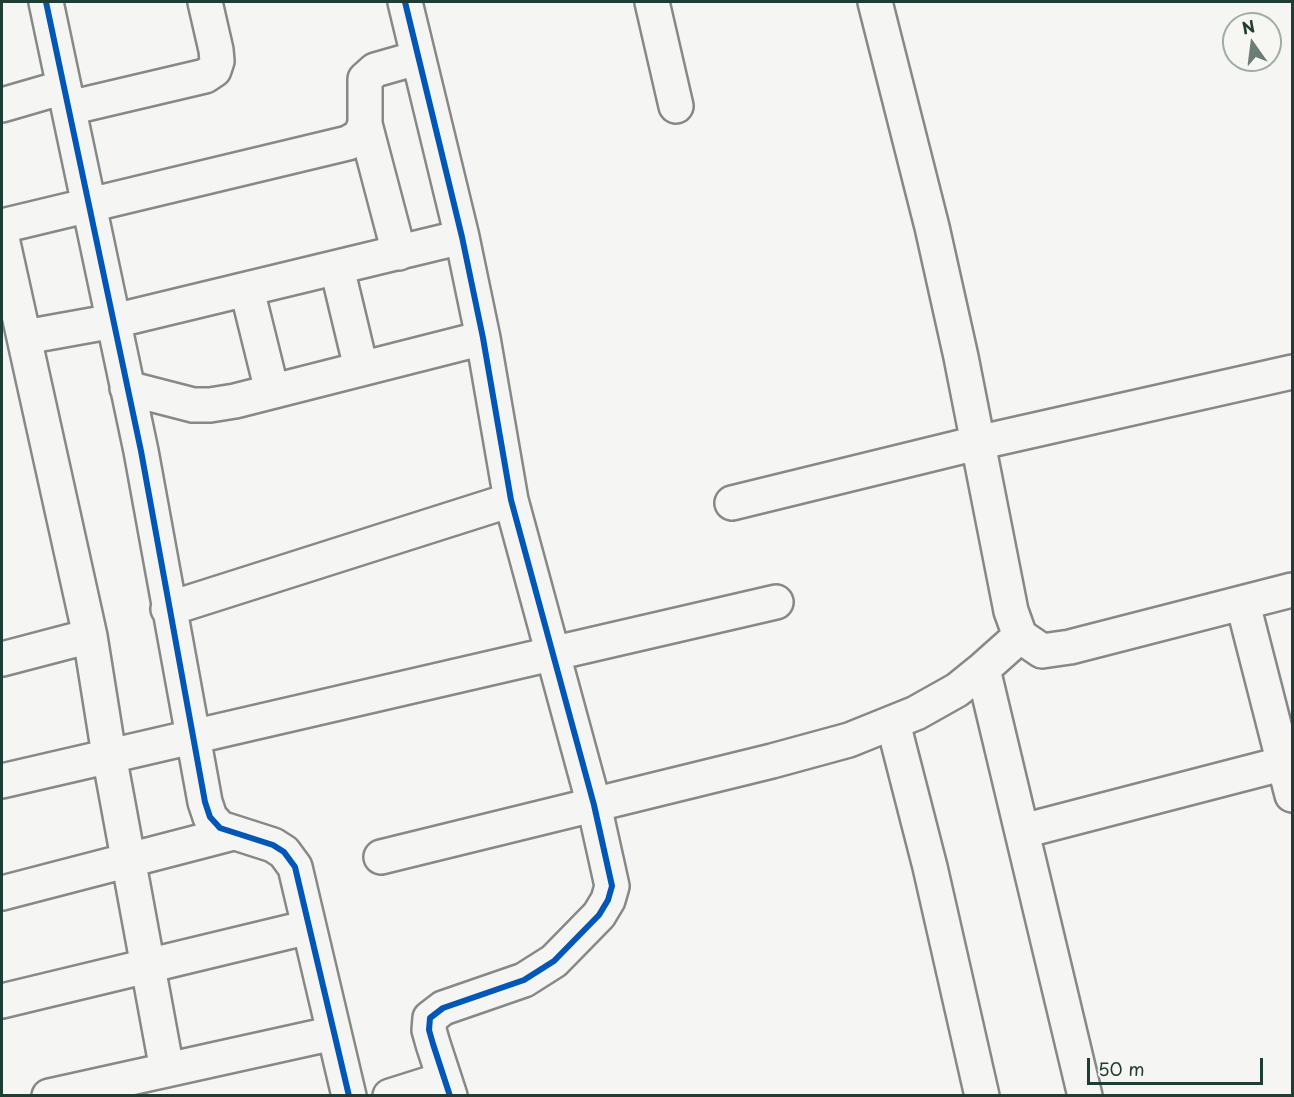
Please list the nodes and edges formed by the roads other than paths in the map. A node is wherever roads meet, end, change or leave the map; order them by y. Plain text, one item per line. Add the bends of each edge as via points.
1 (46, 2) edge
2 (205, 2) edge
3 (405, 2) edge
4 (652, 2) edge
5 (875, 2) edge
6 (417, 58) junction
7 (67, 97) junction
8 (2, 105) edge
9 (676, 106) dead end
10 (365, 124) junction
11 (90, 206) junction
12 (2, 225) edge
13 (462, 237) junction
14 (2, 238) edge
15 (399, 254) junction
16 (337, 268) junction
17 (247, 290) junction
18 (114, 321) junction
19 (25, 338) junction
20 (483, 338) junction
21 (361, 368) junction
22 (1293, 372) edge
23 (127, 388) junction
24 (272, 391) junction
25 (977, 443) junction
26 (511, 500) junction
27 (732, 502) dead end
28 (1293, 590) edge
29 (776, 602) dead end
30 (1243, 604) junction
31 (168, 609) junction
32 (90, 636) junction
33 (1020, 636) junction
34 (552, 654) junction
35 (2, 658) edge
36 (984, 669) junction
37 (1282, 706) edge
38 (893, 723) junction
39 (193, 735) junction
40 (109, 755) junction
41 (1285, 763) junction
42 (2, 781) edge
43 (1293, 795) edge
44 (594, 805) junction
45 (1023, 831) junction
46 (233, 833) junction
47 (381, 857) dead end
48 (128, 862) junction
49 (2, 893) edge
50 (309, 927) junction
51 (148, 966) junction
52 (2, 1001) edge
53 (334, 1033) junction
54 (167, 1070) junction
55 (447, 1088) edge
56 (49, 1095) edge
57 (349, 1095) edge
58 (390, 1095) edge
59 (982, 1095) edge
60 (1085, 1095) edge

1 - 7 street
2 - 7 street via 216,50 214,70 205,76
3 - 6 street
4 - 9 street
5 - 25 street via 932,227
6 - 10 street via 375,70 365,79
6 - 13 street
7 - 8 street
7 - 11 street
10 - 11 street via 360,136 335,148
10 - 15 street
11 - 12 street
11 - 18 street
13 - 15 street
13 - 20 street
14 - 19 street
15 - 16 street
16 - 17 street
16 - 21 street
17 - 18 street
17 - 24 street
18 - 19 street
18 - 23 street
19 - 32 street
20 - 21 street
20 - 26 street
21 - 24 street
22 - 25 street
23 - 24 street via 193,405 235,401
23 - 31 street
25 - 27 street
25 - 33 street via 1011,611
26 - 31 street
26 - 34 street
28 - 30 street
29 - 34 street
30 - 33 street via 1051,650 1041,651
30 - 37 street
31 - 39 street
32 - 35 street
32 - 40 street
33 - 36 street
34 - 39 street
34 - 44 street
36 - 38 street via 957,690
36 - 45 street
37 - 41 street
38 - 44 street via 849,740
38 - 59 street
39 - 40 street
39 - 46 street via 210,817 220,828
40 - 42 street
40 - 48 street
41 - 43 street
41 - 45 street
44 - 47 street
44 - 55 street via 610,870 612,886 608,900 576,940 540,971 443,1008 430,1018 429,1030
45 - 60 street
46 - 48 street
46 - 50 street via 284,852 295,867
48 - 49 street
48 - 51 street
50 - 51 street
50 - 53 street
51 - 52 street
51 - 54 street
53 - 54 street
53 - 57 street
54 - 56 street
55 - 58 street

